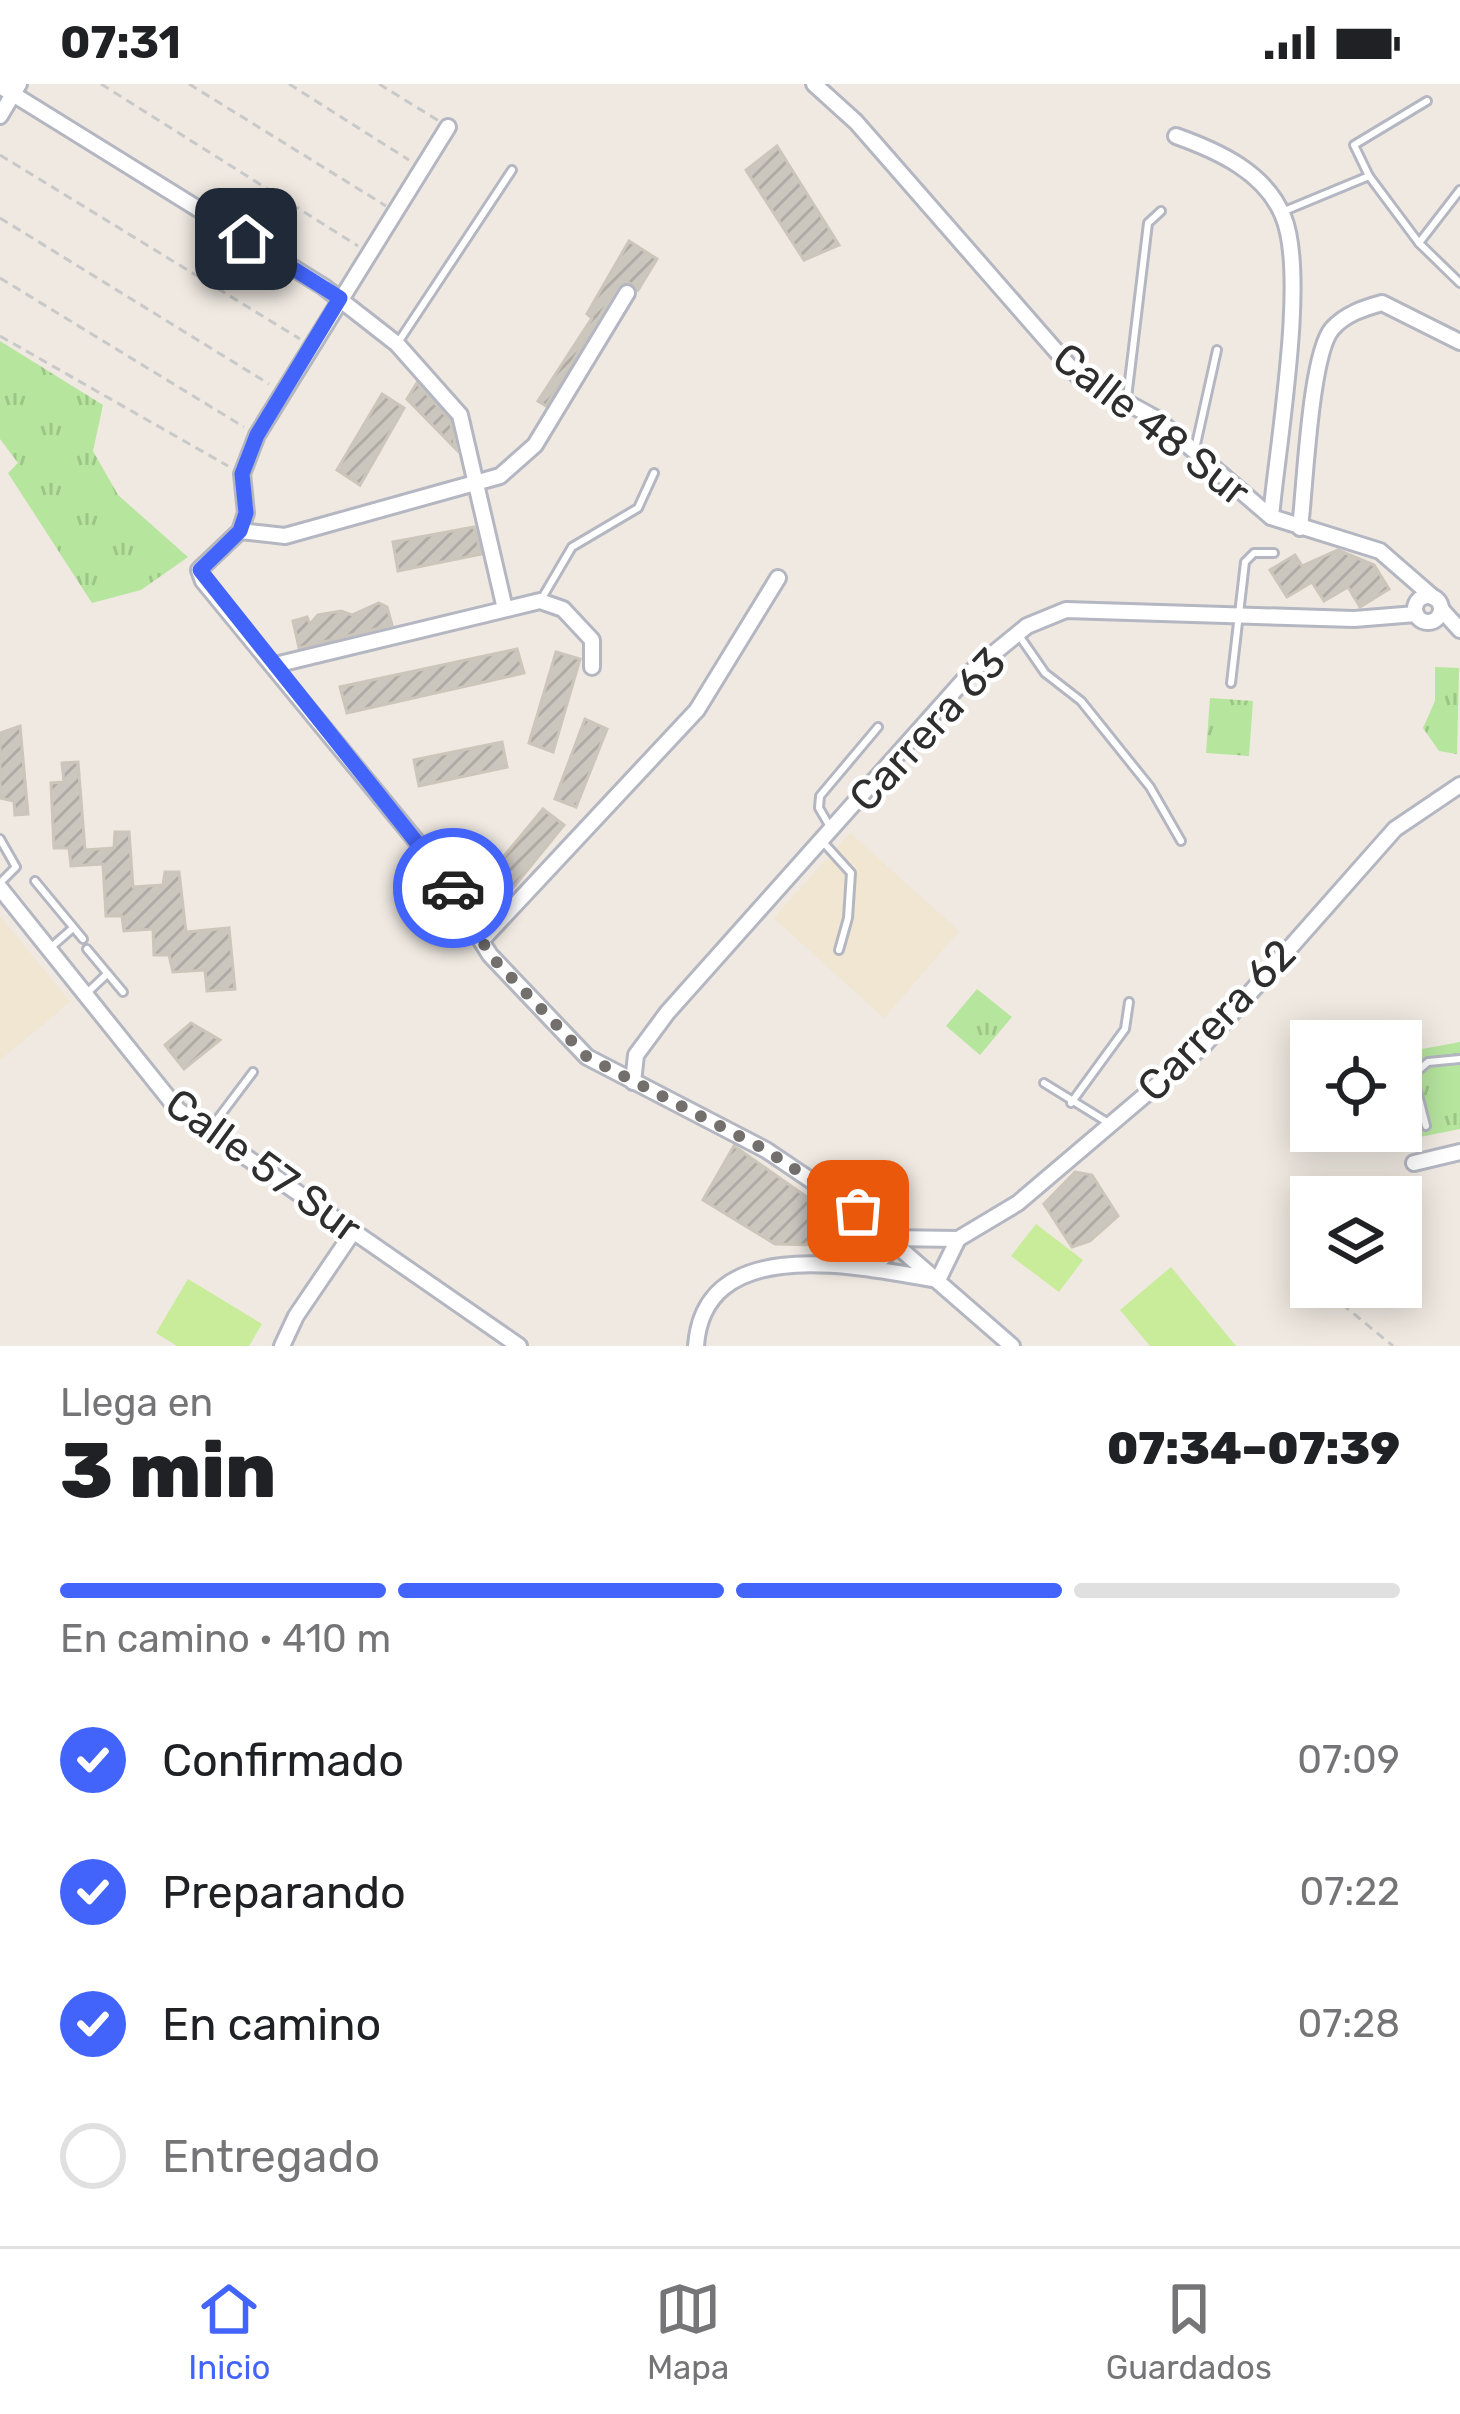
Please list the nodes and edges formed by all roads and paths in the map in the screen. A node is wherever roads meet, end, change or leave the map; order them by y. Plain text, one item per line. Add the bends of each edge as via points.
1 (100, 84) edge
2 (189, 84) edge
3 (289, 84) edge
4 (814, 84) edge
5 (383, 85) edge
6 (11, 88) edge
7 (1427, 101) dead end
8 (0, 116) edge
9 (448, 127) joint
10 (1176, 136) dead end
11 (0, 154) edge
12 (422, 169) junction
13 (512, 170) dead end
14 (1369, 176) junction
15 (1460, 190) edge
16 (1161, 211) dead end
17 (395, 212) junction
18 (1282, 212) junction
19 (0, 218) edge
20 (1419, 243) junction
21 (368, 252) junction
22 (1, 279) edge
23 (1460, 283) edge
24 (628, 293) dead end
25 (340, 298) junction
26 (0, 336) edge
27 (1460, 342) edge
28 (397, 344) junction
29 (311, 346) junction
30 (1217, 350) dead end
31 (282, 392) junction
32 (1127, 403) junction
33 (257, 435) junction
34 (1195, 449) junction
35 (653, 472) dead end
36 (242, 474) junction
37 (478, 485) junction
38 (1271, 517) junction
39 (1300, 528) junction
40 (240, 531) junction
41 (1274, 553) dead end
42 (778, 578) dead end
43 (540, 601) junction
44 (505, 609) junction
45 (1449, 613) edge
46 (1239, 614) junction
47 (1017, 634) junction
48 (275, 665) junction
49 (592, 667) dead end
50 (1231, 683) dead end
51 (878, 727) dead end
52 (1460, 784) edge
53 (828, 836) junction
54 (0, 839) edge
55 (1181, 842) dead end
56 (35, 881) dead end
57 (0, 886) edge
58 (74, 928) junction
59 (83, 939) dead end
60 (482, 940) junction
61 (87, 949) dead end
62 (49, 950) junction
63 (839, 950) dead end
64 (107, 974) junction
65 (123, 992) dead end
66 (84, 994) junction
67 (1129, 1003) dead end
68 (1460, 1059) edge
69 (253, 1072) dead end
70 (633, 1082) junction
71 (1044, 1083) dead end
72 (1071, 1103) junction
73 (1113, 1125) junction
74 (1426, 1126) dead end
75 (208, 1132) junction
76 (1460, 1152) edge
77 (1414, 1163) dead end
78 (353, 1232) junction
79 (889, 1238) junction
80 (958, 1239) junction
81 (871, 1268) junction
82 (938, 1280) junction
83 (1347, 1308) edge
84 (282, 1346) edge
85 (519, 1346) edge
86 (695, 1346) edge
87 (1012, 1346) edge
88 (1393, 1346) edge

1 - 21 path
2 - 17 path
3 - 12 path
4 - 32 street, Calle 48 Sur via 1068,367
5 - 9 path
6 - 8 street
6 - 25 street
7 - 14 lane via 1354,145
9 - 12 street
10 - 18 street via 1246,169
11 - 29 path
12 - 17 street
13 - 28 lane
14 - 18 lane
14 - 20 lane
15 - 20 lane
16 - 32 lane via 1148,223
17 - 21 street
18 - 38 street via 1291,288
19 - 31 path
20 - 23 lane
21 - 25 street
22 - 33 path
24 - 37 street via 535,445 520,464
25 - 28 street
25 - 29 street
26 - 36 path
27 - 39 street via 1382,303 1334,326 1319,363
28 - 37 street via 460,415
29 - 31 street
30 - 34 lane
31 - 33 street
32 - 34 street, Calle 48 Sur
33 - 36 street
34 - 38 street, Calle 48 Sur
35 - 43 lane via 638,508 572,547
36 - 40 street
37 - 40 street via 285,536
37 - 44 street
38 - 39 street, Calle 48 Sur
39 - 45 street, Calle 48 Sur via 1380,551
40 - 48 street via 200,570
41 - 46 lane via 1245,562
42 - 60 street via 698,710
43 - 44 street
43 - 49 street via 563,609 592,640
44 - 48 street
45 - 46 street, Carrera 63 via 1421,597 1416,614
46 - 47 street, Carrera 63 via 1066,610
46 - 50 lane
47 - 53 street, Carrera 63 via 972,670
47 - 55 lane via 1045,673 1082,701
48 - 60 street via 427,854
51 - 53 lane via 820,796
52 - 73 street, Carrera 62 via 1395,829 1204,1045
53 - 63 lane via 850,873
53 - 70 street, Carrera 63 via 641,1045
54 - 57 lane via 16,867
56 - 58 lane
57 - 62 street, Calle 57 Sur
58 - 59 lane
58 - 62 lane
60 - 70 street via 587,1057
61 - 64 lane
62 - 66 street, Calle 57 Sur
64 - 65 lane
64 - 66 lane
66 - 75 street, Calle 57 Sur via 151,1081
67 - 72 lane via 1125,1029
68 - 74 lane via 1428,1062 1413,1075
69 - 75 lane
70 - 79 street via 766,1150
71 - 72 lane
72 - 73 lane
73 - 80 street, Carrera 62 via 1018,1203
75 - 78 street, Calle 57 Sur
76 - 77 street
78 - 84 street
78 - 85 street, Calle 57 Sur
79 - 80 street
79 - 81 street via 887,1254
79 - 82 street
80 - 82 street
81 - 82 street
81 - 86 street via 775,1266 734,1278 703,1308
82 - 87 street
83 - 88 path

